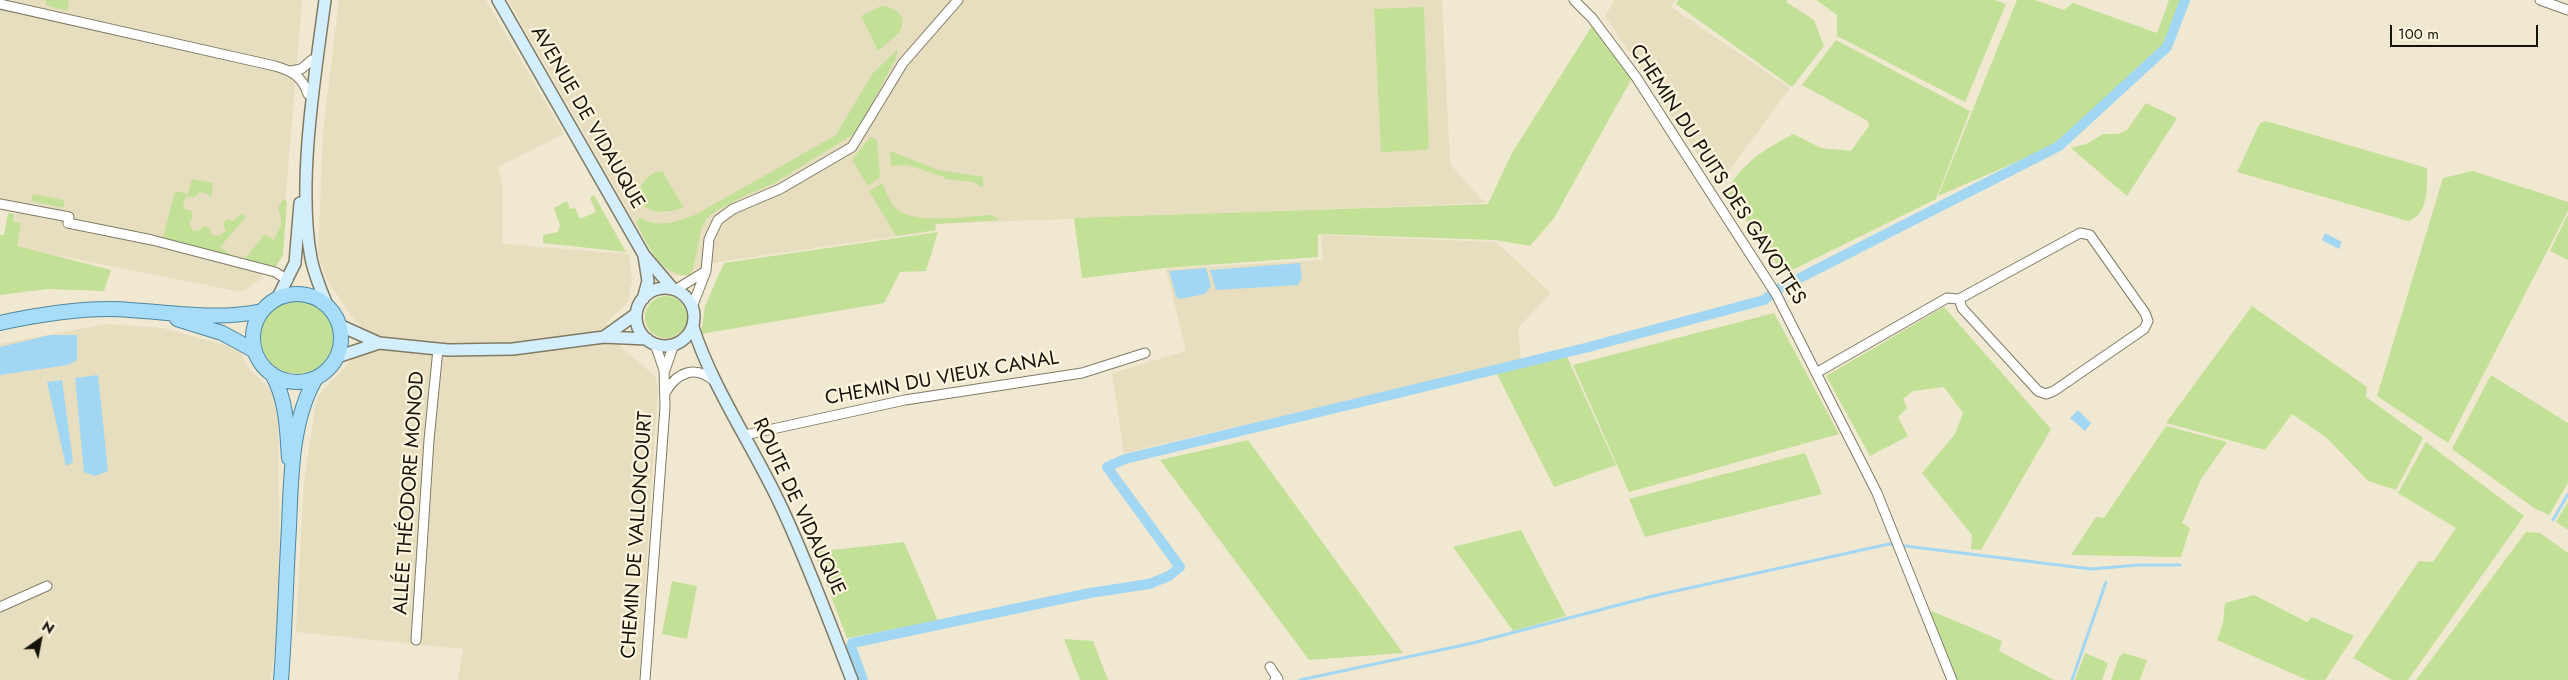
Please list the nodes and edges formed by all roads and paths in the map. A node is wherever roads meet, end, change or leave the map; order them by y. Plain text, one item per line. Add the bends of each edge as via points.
1 (320, 0) edge
2 (325, 0) edge
3 (498, 0) edge
4 (958, 0) edge
5 (1574, 0) edge
6 (2540, 0) edge
7 (0, 4) edge
8 (2568, 10) edge
9 (312, 60) junction
10 (291, 71) junction
11 (308, 94) junction
12 (0, 204) edge
13 (644, 255) junction
14 (706, 271) junction
15 (288, 280) junction
16 (674, 289) junction
17 (278, 297) junction
18 (1959, 298) junction
19 (643, 299) junction
20 (327, 305) junction
21 (692, 307) junction
22 (262, 310) junction
23 (157, 313) junction
24 (636, 314) junction
25 (0, 323) edge
26 (339, 325) junction
27 (692, 327) junction
28 (604, 337) junction
29 (651, 341) junction
30 (379, 343) junction
31 (677, 343) junction
32 (438, 349) junction
33 (254, 351) junction
34 (1145, 353) dead end
35 (702, 354) junction
36 (337, 357) junction
37 (664, 370) junction
38 (1816, 373) junction
39 (272, 374) junction
40 (316, 378) junction
41 (719, 386) junction
42 (665, 393) junction
43 (745, 435) junction
44 (291, 485) junction
45 (47, 586) dead end
46 (4, 606) edge
47 (0, 614) edge
48 (416, 640) dead end
49 (1270, 667) dead end
50 (281, 680) edge
51 (645, 680) edge
52 (852, 680) edge
53 (1275, 680) edge
54 (1952, 680) edge

1 - 9 street
2 - 20 street via 309,149 308,217 312,260
3 - 13 street, AVENUE DE VIDAUQUE
4 - 14 street via 903,63 852,147 718,220 708,239
5 - 38 street, CHEMIN DU PUITS DES GAVOTTES via 1592,18 1636,77 1709,187 1776,294
6 - 8 street
7 - 10 street
9 - 10 street via 301,69
9 - 11 street
10 - 11 street via 303,81
11 - 15 street via 295,263
12 - 15 street via 69,217 68,223 152,240 275,272
13 - 16 street, AVENUE DE VIDAUQUE
13 - 19 street, AVENUE DE VIDAUQUE via 648,281
14 - 16 street
14 - 21 street
15 - 17 street
16 - 19 street via 657,290
16 - 21 street via 686,297
17 - 20 main road via 298,293
17 - 22 main road
18 - 18 street via 2085,232 2148,321 2144,328 2046,394 2038,391 1962,308
18 - 38 street via 1946,298
19 - 24 street
20 - 26 main road
21 - 27 street
22 - 23 main road via 238,315
22 - 33 main road via 254,326
23 - 25 main road via 80,310
23 - 33 main road via 222,333
24 - 28 street
24 - 29 street via 638,328
26 - 30 street
26 - 36 main road
27 - 31 street
27 - 35 street, ROUTE DE VIDAUQUE
28 - 29 street
28 - 32 street via 513,349
29 - 31 street via 664,346
29 - 37 street, CHEMIN DE VALLONCOURT
30 - 32 street
30 - 36 street
31 - 35 street
31 - 37 street, CHEMIN DE VALLONCOURT
32 - 48 street, ALLÉE THÉODORE MONOD
33 - 39 main road
34 - 43 street, CHEMIN DU VIEUX CANAL via 1082,373 905,400
35 - 41 street, ROUTE DE VIDAUQUE
36 - 40 main road
37 - 42 street, CHEMIN DE VALLONCOURT
38 - 54 street, CHEMIN DU PUITS DES GAVOTTES via 1877,493
39 - 40 main road via 294,382
39 - 44 main road via 285,408
40 - 44 main road via 300,424
41 - 42 street, CHEMIN DE VALLONCOURT via 704,374 688,372 670,384
41 - 43 street, ROUTE DE VIDAUQUE
42 - 51 street, CHEMIN DE VALLONCOURT
43 - 52 street, ROUTE DE VIDAUQUE via 810,570
44 - 50 main road
45 - 46 street
46 - 47 street
49 - 53 street via 1278,679

